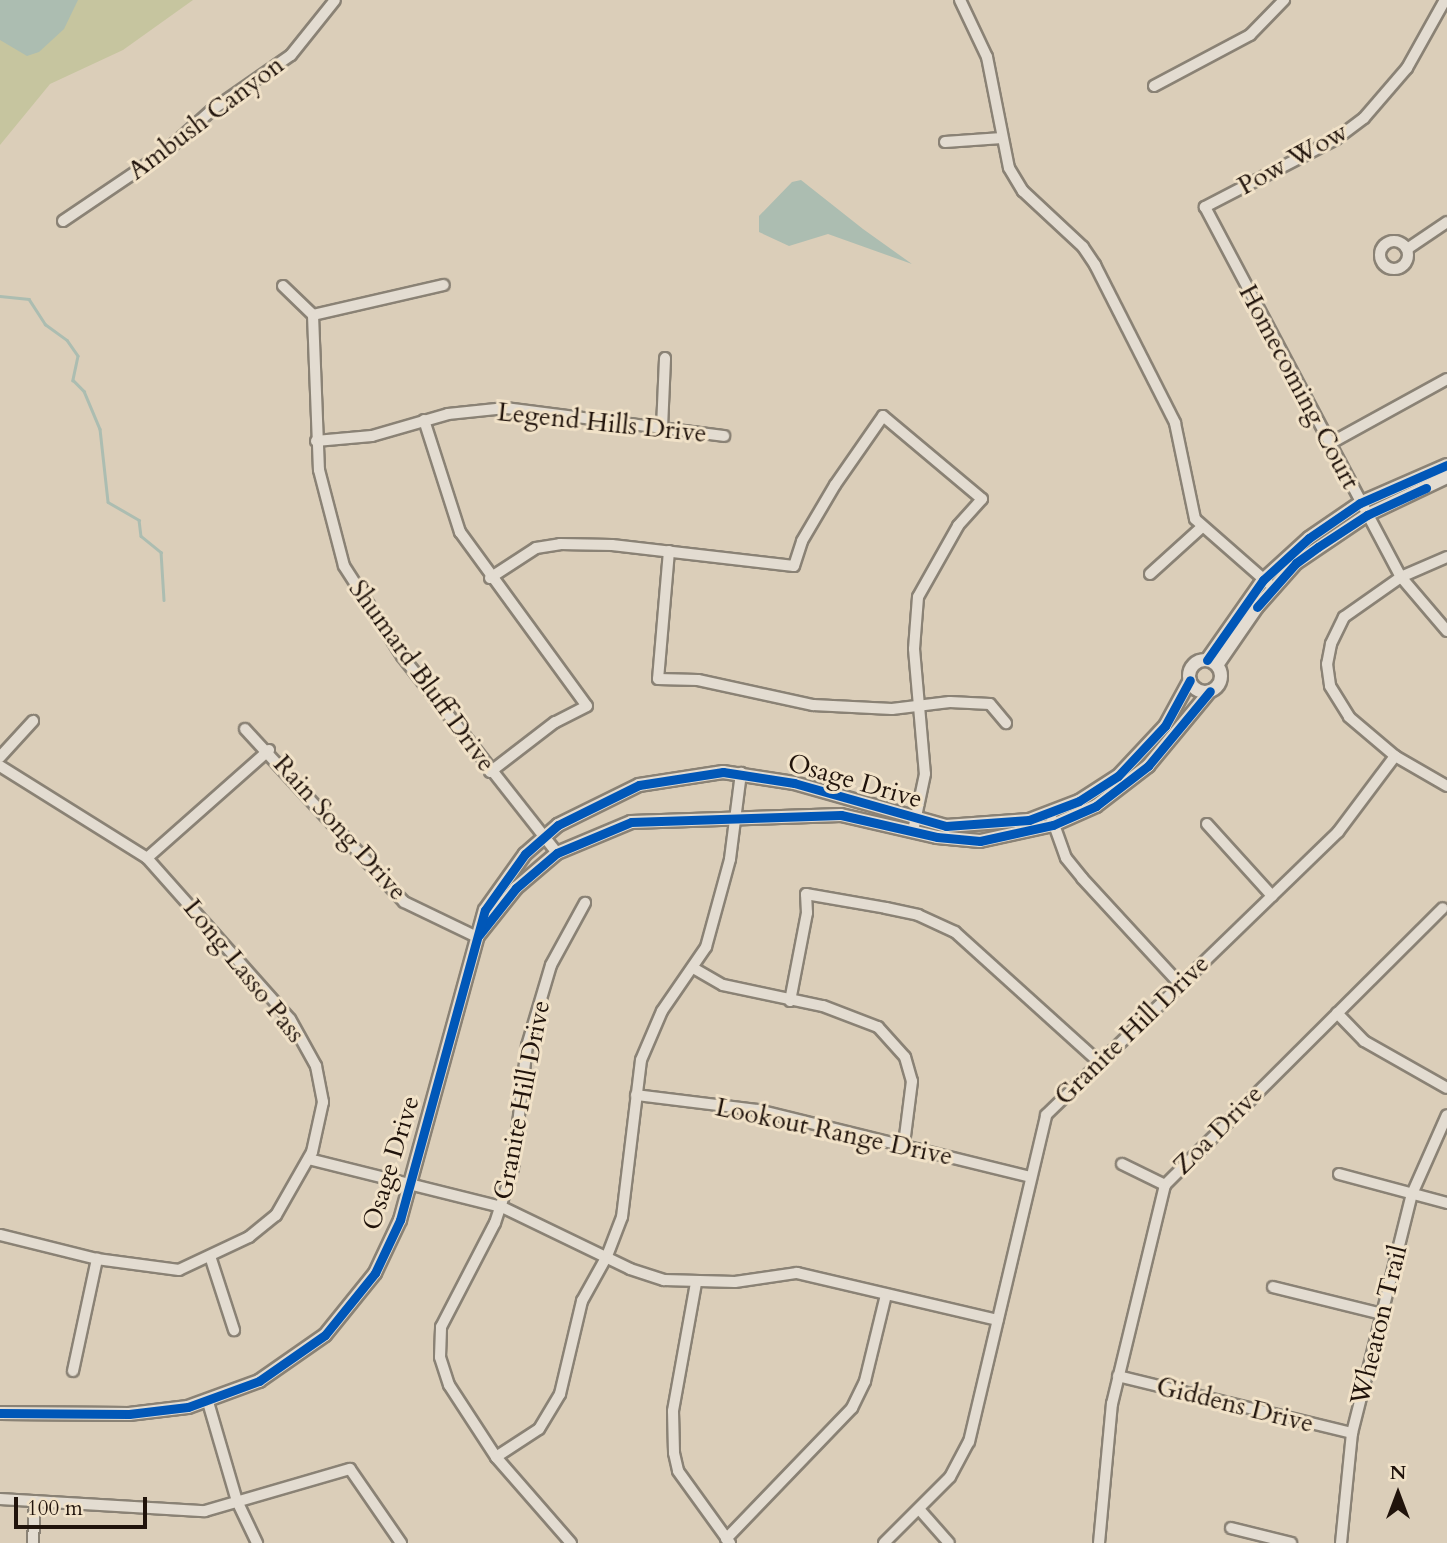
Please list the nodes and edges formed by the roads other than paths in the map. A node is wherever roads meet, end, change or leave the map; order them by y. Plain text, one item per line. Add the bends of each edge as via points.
1 (335, 0) edge
2 (960, 0) edge
3 (1284, 0) edge
4 (1446, 0) edge
5 (1154, 86) dead end
6 (1002, 138) junction
7 (945, 142) dead end
8 (1205, 207) joint
9 (63, 221) dead end
10 (1447, 222) edge
11 (1407, 249) dead end
12 (444, 285) dead end
13 (283, 286) dead end
14 (313, 315) junction
15 (665, 358) dead end
16 (1447, 379) edge
17 (424, 421) junction
18 (662, 428) junction
19 (724, 436) dead end
20 (316, 441) junction
21 (1329, 444) junction
22 (1447, 465) edge
23 (1447, 477) edge
24 (1360, 503) junction
25 (1367, 515) junction
26 (1202, 527) junction
27 (669, 551) junction
28 (1447, 557) edge
29 (1150, 574) dead end
30 (1401, 577) junction
31 (490, 578) junction
32 (1268, 584) junction
33 (1447, 631) edge
34 (1212, 662) junction
35 (1190, 680) junction
36 (1210, 691) junction
37 (921, 706) junction
38 (33, 721) dead end
39 (1006, 723) dead end
40 (245, 729) dead end
41 (269, 750) junction
42 (1395, 756) junction
43 (0, 757) edge
44 (0, 766) edge
45 (490, 772) junction
46 (741, 773) junction
47 (1447, 786) edge
48 (1052, 819) junction
49 (735, 821) junction
50 (1207, 824) dead end
51 (914, 826) junction
52 (544, 835) junction
53 (557, 853) junction
54 (147, 858) junction
55 (1272, 896) junction
56 (585, 903) dead end
57 (1443, 908) dead end
58 (477, 937) junction
59 (695, 969) junction
60 (1179, 983) junction
61 (790, 1001) junction
62 (1337, 1013) junction
63 (1098, 1061) junction
64 (1447, 1088) edge
65 (636, 1095) junction
66 (1447, 1115) edge
67 (904, 1144) junction
68 (309, 1159) junction
69 (1122, 1164) dead end
70 (1339, 1174) dead end
71 (1030, 1177) junction
72 (412, 1183) junction
73 (1164, 1185) junction
74 (1412, 1194) junction
75 (1447, 1203) edge
76 (502, 1207) junction
77 (0, 1235) edge
78 (210, 1256) junction
79 (607, 1256) junction
80 (97, 1259) junction
81 (696, 1283) junction
82 (1273, 1287) dead end
83 (886, 1295) junction
84 (1382, 1314) junction
85 (998, 1320) junction
86 (234, 1329) dead end
87 (73, 1371) dead end
88 (1118, 1376) junction
89 (208, 1402) junction
90 (0, 1413) edge
91 (1352, 1433) junction
92 (496, 1457) junction
93 (0, 1499) edge
94 (36, 1501) junction
95 (237, 1501) junction
96 (919, 1509) junction
97 (1231, 1528) dead end
98 (728, 1541) edge
99 (33, 1543) edge
100 (257, 1543) edge
101 (401, 1543) edge
102 (571, 1543) edge
103 (884, 1543) edge
104 (949, 1543) edge
105 (1099, 1543) edge
106 (1291, 1543) edge
107 (1341, 1543) edge

1 - 9 street, Ambush Canyon via 291,55 212,110 165,152
2 - 6 street via 987,57
3 - 5 street via 1250,36
4 - 8 street, Pow Wow via 1406,68 1364,118 1336,139
6 - 7 street
6 - 26 street via 1016,179 1083,247 1151,374 1175,423 1186,489
8 - 21 street, Homecoming Court
10 - 11 street
12 - 14 street
13 - 14 street
14 - 20 street, Shumard Bluff Drive
15 - 18 street
16 - 21 street
17 - 18 street, Legend Hills Drive via 506,408
17 - 20 street, Legend Hills Drive via 372,436
17 - 31 street via 460,532
18 - 19 street, Legend Hills Drive
20 - 45 street, Shumard Bluff Drive via 344,566 370,611
21 - 24 street, Homecoming Court
22 - 24 street
23 - 25 street
24 - 25 street, Homecoming Court
24 - 32 street via 1308,538
25 - 30 street, Homecoming Court
25 - 32 street
26 - 29 street
26 - 32 street
27 - 31 street via 560,544 536,548
27 - 37 street via 658,679 698,680 813,705
27 - 37 street via 794,566 802,541 835,485 883,416 982,499 958,526 918,597 914,649
28 - 30 street
30 - 33 street, Homecoming Court
30 - 42 street via 1344,617 1327,664 1333,693 1349,717
31 - 45 street via 587,706 555,722
32 - 34 street
34 - 35 street via 1193,666
34 - 36 street via 1221,680
35 - 36 street via 1200,690
35 - 48 street, Osage Drive via 1165,726 1118,776
36 - 48 street, Osage Drive via 1140,773 1096,806
37 - 39 street via 990,704
37 - 51 street via 925,774
38 - 43 street
40 - 41 street, Rain Song Drive
41 - 54 street
41 - 58 street, Rain Song Drive via 404,902
42 - 47 street
42 - 55 street, Granite Hill Drive via 1338,832
44 - 54 street, Long Lasso Pass
45 - 52 street, Shumard Bluff Drive
46 - 49 street
46 - 51 street, Osage Drive via 794,783
46 - 52 street, Osage Drive via 691,774 639,785 600,800
48 - 51 street, Osage Drive via 980,841
48 - 60 street via 1066,858
49 - 51 street, Osage Drive via 841,815
49 - 53 street, Osage Drive via 677,818 631,822
49 - 59 street via 716,911
50 - 55 street
52 - 53 street, Shumard Bluff Drive
52 - 58 street, Osage Drive via 500,883
53 - 58 street, Osage Drive via 516,888
54 - 68 street, Long Lasso Pass via 290,1019 316,1066 323,1102
55 - 60 street, Granite Hill Drive
56 - 76 street, Granite Hill Drive via 551,965 527,1046 513,1168
57 - 62 street, Zoa Drive
58 - 72 street, Osage Drive
59 - 61 street via 723,985
59 - 65 street via 662,1011 640,1060
60 - 63 street, Granite Hill Drive
61 - 63 street via 807,912 806,894 918,915 955,932
61 - 67 street via 878,1027 894,1041 905,1057 912,1082
62 - 64 street via 1364,1041
62 - 73 street, Zoa Drive
63 - 71 street, Granite Hill Drive via 1046,1115
65 - 67 street, Lookout Range Drive via 758,1110
65 - 79 street via 622,1217
66 - 74 street, Wheaton Trail
67 - 71 street, Lookout Range Drive
68 - 72 street
68 - 78 street, Long Lasso Pass via 276,1215 249,1237
69 - 73 street
70 - 74 street
71 - 85 street, Granite Hill Drive
72 - 76 street
72 - 89 street, Osage Drive via 375,1273 344,1314 280,1369
73 - 88 street, Zoa Drive
74 - 75 street
74 - 84 street, Wheaton Trail
76 - 79 street
76 - 92 street, Granite Hill Drive via 441,1327 440,1357 449,1385
77 - 80 street, Long Lasso Pass
78 - 80 street, Long Lasso Pass via 178,1270
78 - 86 street
79 - 81 street via 664,1280
79 - 92 street via 582,1301 560,1394 539,1429
80 - 87 street
81 - 83 street via 797,1273
81 - 98 street via 673,1411 674,1453 682,1479
82 - 84 street
83 - 85 street
83 - 98 street via 865,1381 852,1408
84 - 91 street, Wheaton Trail
85 - 96 street, Granite Hill Drive via 962,1460
88 - 91 street, Giddens Drive
88 - 105 street, Zoa Drive
89 - 90 street, Osage Drive via 129,1414
89 - 95 street
91 - 107 street, Wheaton Trail
92 - 102 street, Granite Hill Drive
93 - 94 street
94 - 95 street via 205,1511
94 - 99 street
95 - 100 street
95 - 101 street via 350,1469
96 - 103 street, Granite Hill Drive
96 - 104 street
97 - 106 street

